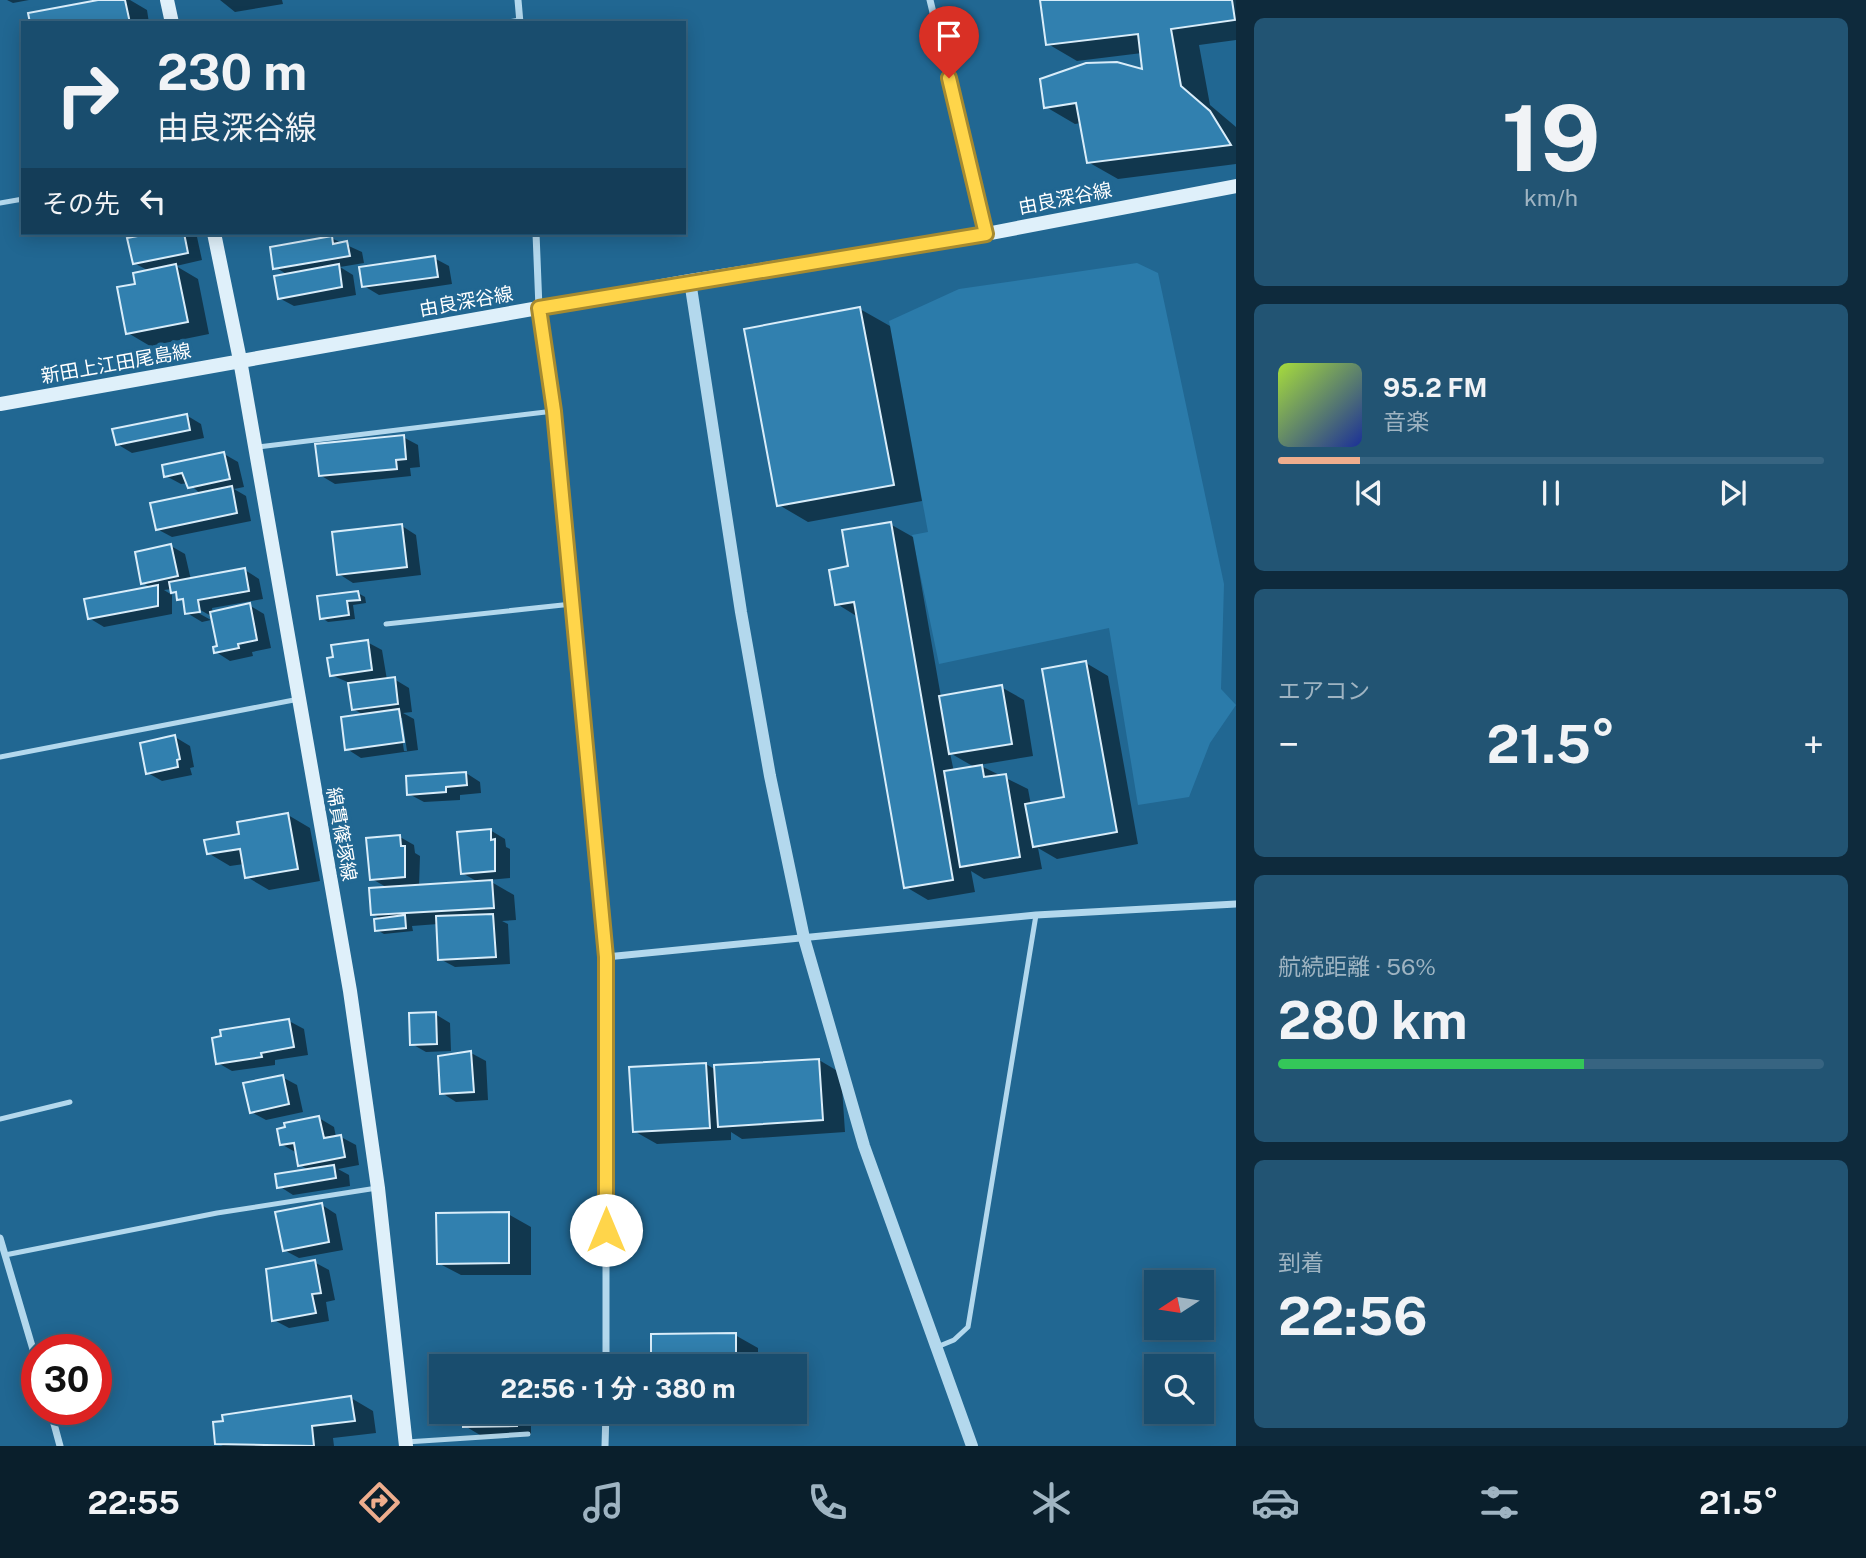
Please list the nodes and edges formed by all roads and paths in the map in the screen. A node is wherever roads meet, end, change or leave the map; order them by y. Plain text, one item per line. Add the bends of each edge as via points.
1 (167, 0) edge
2 (518, 0) edge
3 (930, 0) edge
4 (172, 21) edge
5 (520, 21) edge
6 (1236, 186) edge
7 (21, 199) edge
8 (0, 203) edge
9 (986, 234) junction
10 (214, 235) edge
11 (536, 235) edge
12 (690, 281) junction
13 (539, 308) junction
14 (240, 360) junction
15 (0, 404) edge
16 (554, 411) junction
17 (255, 447) junction
18 (572, 604) junction
19 (386, 624) dead end
20 (299, 699) junction
21 (0, 757) edge
22 (1236, 904) edge
23 (1036, 915) junction
24 (804, 938) junction
25 (606, 957) junction
26 (70, 1102) dead end
27 (0, 1119) edge
28 (378, 1188) junction
29 (0, 1238) edge
30 (5, 1255) junction
31 (28, 1334) edge
32 (936, 1347) junction
33 (606, 1354) edge
34 (606, 1424) edge
35 (54, 1425) edge
36 (528, 1434) dead end
37 (406, 1444) edge
38 (60, 1446) edge
39 (606, 1446) edge
40 (972, 1446) edge

1 - 4 main road
2 - 5 street
3 - 9 street
6 - 9 main road, 由良深谷線
7 - 8 lane
9 - 12 main road, 由良深谷線
10 - 14 main road, 綿貫篠塚線
11 - 13 street
12 - 13 main road, 由良深谷線
12 - 24 street via 741,612
13 - 14 main road, 由良深谷線
13 - 16 street
14 - 15 main road, 新田上江田尾島線
14 - 17 main road, 綿貫篠塚線
16 - 17 lane
16 - 18 street
17 - 20 main road, 綿貫篠塚線
18 - 19 lane
18 - 25 street
20 - 21 lane
20 - 28 main road, 綿貫篠塚線
22 - 23 street
23 - 24 street
23 - 32 lane via 968,1327 954,1340
24 - 25 street
24 - 32 street via 864,1146
25 - 33 street
26 - 27 lane
28 - 30 lane via 217,1213
28 - 37 main road, 綿貫篠塚線
29 - 30 street
30 - 31 street
32 - 40 street
34 - 39 street
35 - 38 street
36 - 37 lane

